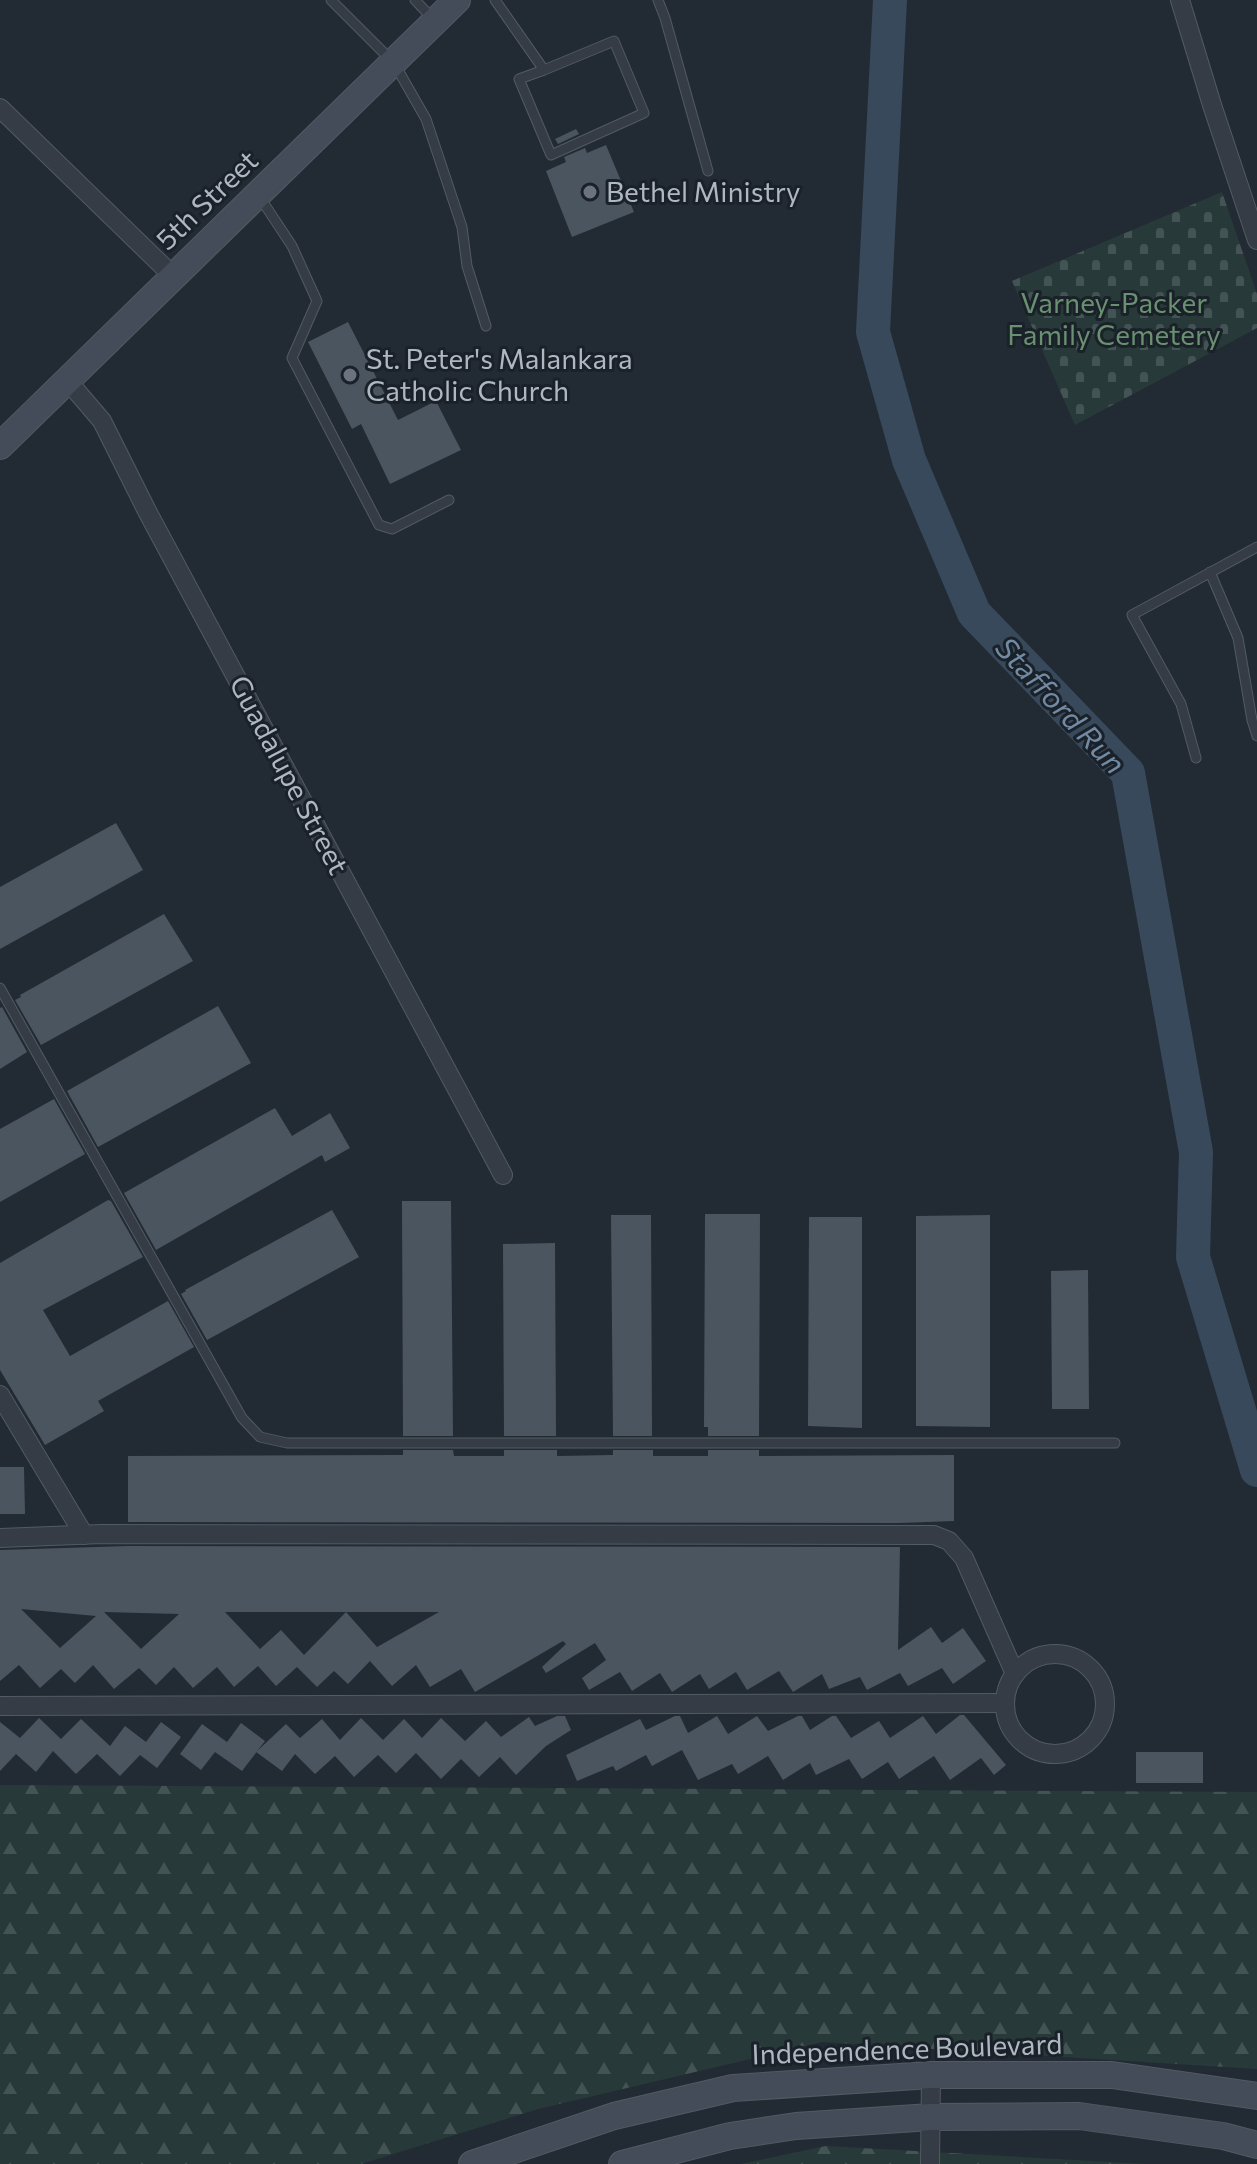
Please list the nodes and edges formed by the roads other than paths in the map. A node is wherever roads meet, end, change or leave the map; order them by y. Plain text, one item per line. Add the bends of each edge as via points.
1 (331, 0) edge
2 (415, 0) edge
3 (457, 0) edge
4 (495, 0) edge
5 (658, 0) edge
6 (1180, 0) edge
7 (436, 22) junction
8 (394, 63) junction
9 (544, 70) junction
10 (0, 108) edge
11 (708, 171) dead end
12 (259, 196) junction
13 (1257, 240) edge
14 (173, 276) junction
15 (486, 326) dead end
16 (67, 380) junction
17 (0, 446) edge
18 (449, 500) dead end
19 (1257, 547) edge
20 (1210, 572) junction
21 (1257, 736) edge
22 (1196, 758) dead end
23 (0, 988) edge
24 (503, 1175) dead end
25 (0, 1395) edge
26 (1115, 1443) dead end
27 (84, 1535) junction
28 (0, 1538) edge
29 (1015, 1674) junction
30 (1004, 1703) junction
31 (0, 1706) edge
32 (931, 2075) junction
33 (1257, 2096) edge
34 (931, 2117) junction
35 (1257, 2145) edge
36 (472, 2164) edge
37 (622, 2164) edge
38 (930, 2164) edge

1 - 8 lane
2 - 7 lane
3 - 7 main road, 5th Street
4 - 9 lane
5 - 11 lane
6 - 13 street
7 - 8 main road, 5th Street
8 - 12 main road, 5th Street
8 - 15 lane via 426,119 462,227 467,266
9 - 9 lane via 614,41 644,113 551,155 519,79
10 - 14 street
12 - 14 main road, 5th Street
12 - 18 lane via 292,246 317,301 292,358 379,525 392,529
14 - 16 main road, 5th Street
16 - 17 main road, 5th Street
16 - 24 street, Guadalupe Street via 102,421
19 - 20 lane
20 - 21 lane via 1238,638
20 - 22 lane via 1132,615 1181,704
23 - 26 lane via 242,1418 260,1437 287,1443
25 - 27 street
27 - 28 street
27 - 29 street via 934,1535 949,1541 964,1558
29 - 30 street
29 - 30 street via 1030,1659 1056,1653 1082,1660 1101,1679 1107,1705 1100,1731 1080,1749 1054,1756 1029,1748 1010,1729
30 - 31 street
32 - 33 main road, Independence Boulevard via 1112,2075
32 - 34 street
32 - 36 main road, Independence Boulevard via 733,2088 614,2116
34 - 35 main road via 1079,2116
34 - 37 main road via 730,2136
34 - 38 street

